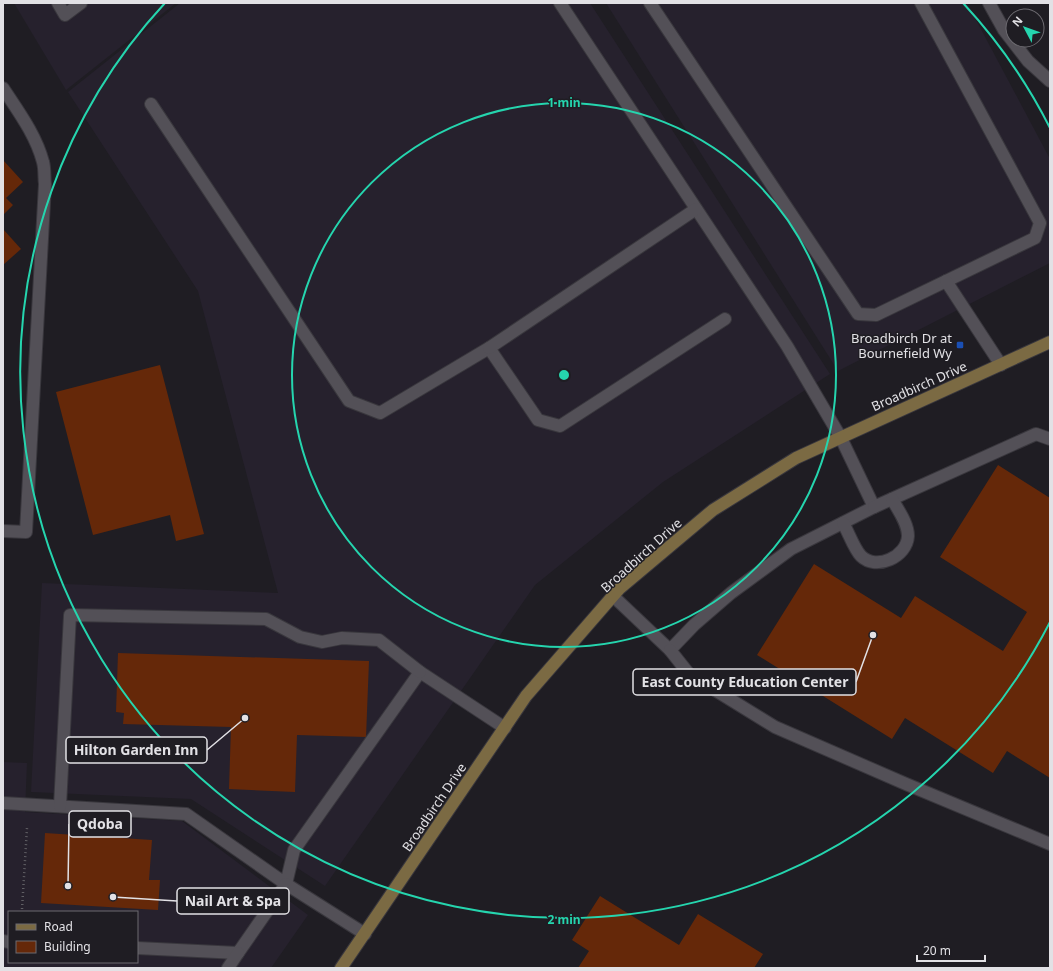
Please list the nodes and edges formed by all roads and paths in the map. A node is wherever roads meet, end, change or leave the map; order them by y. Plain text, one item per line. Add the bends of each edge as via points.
1 (58, 3) edge
2 (81, 3) edge
3 (560, 3) edge
4 (650, 3) edge
5 (921, 3) edge
6 (989, 3) edge
7 (1050, 81) edge
8 (3, 88) edge
9 (151, 104) dead end
10 (696, 208) junction
11 (946, 281) junction
12 (725, 319) dead end
13 (1050, 342) edge
14 (489, 348) junction
15 (1001, 365) junction
16 (841, 438) junction
17 (1050, 439) edge
18 (892, 499) junction
19 (874, 508) junction
20 (843, 523) junction
21 (3, 531) edge
22 (613, 596) junction
23 (670, 650) junction
24 (420, 672) junction
25 (505, 728) junction
26 (3, 803) edge
27 (60, 806) junction
28 (27, 828) dead end
29 (1050, 844) edge
30 (286, 884) junction
31 (22, 909) dead end
32 (365, 934) junction
33 (138, 948) edge
34 (238, 953) junction
35 (228, 968) edge
36 (342, 968) edge

1 - 2 lane via 65,16
3 - 10 lane
4 - 11 lane via 858,314 876,315
5 - 11 lane via 1040,223 1035,238
6 - 7 lane via 1004,30 1028,61
8 - 21 lane via 38,146 44,163 45,184 26,532
9 - 14 lane via 349,401 380,413
10 - 14 lane
10 - 16 lane via 787,346
11 - 15 lane
12 - 14 lane via 560,426 538,420
13 - 15 street, Broadbirch Drive
15 - 16 street, Broadbirch Drive
16 - 19 lane
16 - 22 street, Broadbirch Drive via 796,458 713,510
17 - 18 lane via 1036,434
18 - 19 lane
18 - 20 lane via 907,528 908,537 906,545 894,558 876,563 860,556
19 - 20 lane
20 - 23 lane via 791,549 731,593
22 - 23 lane
22 - 25 street, Broadbirch Drive via 526,696
23 - 29 lane via 689,674 775,727
24 - 25 lane
24 - 27 lane via 380,640 342,638 322,642 300,637 266,620 70,615
24 - 30 lane via 294,850
25 - 32 street, Broadbirch Drive
26 - 27 lane
27 - 30 lane via 186,814
28 - 31 path
30 - 32 lane
30 - 34 lane
32 - 36 street, Broadbirch Drive
33 - 34 lane
34 - 35 lane

